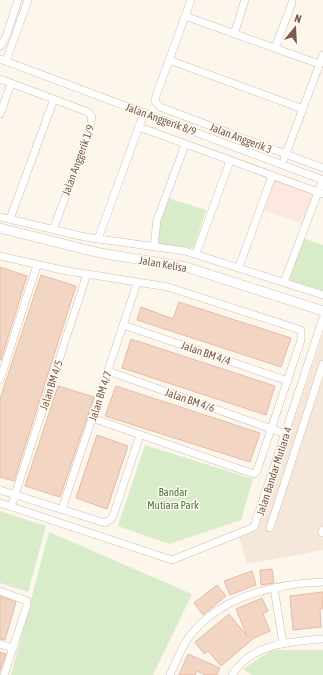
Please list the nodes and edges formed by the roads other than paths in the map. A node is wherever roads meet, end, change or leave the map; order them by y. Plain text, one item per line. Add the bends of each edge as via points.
1 (18, 0) edge
2 (28, 0) edge
3 (191, 0) edge
4 (245, 0) edge
5 (292, 3) dead end
6 (185, 16) junction
7 (234, 34) junction
8 (0, 46) edge
9 (275, 48) junction
10 (323, 55) edge
11 (3, 60) edge
12 (169, 60) junction
13 (319, 64) junction
14 (0, 79) edge
15 (12, 84) junction
16 (54, 99) junction
17 (303, 109) junction
18 (144, 113) junction
19 (0, 114) edge
20 (139, 127) junction
21 (185, 145) junction
22 (285, 155) junction
23 (230, 161) junction
24 (282, 164) junction
25 (322, 166) edge
26 (272, 176) junction
27 (323, 180) edge
28 (320, 193) edge
29 (0, 217) edge
30 (10, 219) junction
31 (0, 228) edge
32 (52, 230) junction
33 (98, 239) junction
34 (154, 246) junction
35 (196, 254) junction
36 (0, 256) edge
37 (37, 265) junction
38 (239, 267) junction
39 (87, 274) junction
40 (284, 282) junction
41 (137, 283) junction
42 (323, 295) edge
43 (323, 311) edge
44 (323, 318) edge
45 (123, 325) junction
46 (323, 364) edge
47 (108, 371) junction
48 (0, 380) edge
49 (288, 381) junction
50 (92, 418) junction
51 (273, 429) junction
52 (286, 434) junction
53 (140, 435) junction
54 (274, 471) junction
55 (287, 475) junction
56 (0, 490) edge
57 (15, 495) junction
58 (0, 503) edge
59 (11, 507) junction
60 (62, 509) junction
61 (270, 528) dead end
62 (323, 582) edge
63 (274, 588) junction
64 (0, 591) edge
65 (323, 639) edge
66 (283, 643) junction
67 (0, 644) edge
68 (13, 648) junction
69 (4, 675) edge
70 (170, 675) edge
71 (232, 675) edge

1 - 8 street via 6,37
2 - 11 street
3 - 6 street
4 - 7 street
5 - 9 street
6 - 7 street
6 - 12 street
7 - 9 street
9 - 13 street
10 - 13 street
11 - 18 street, Jalan Anggerik 8/9
12 - 17 street
12 - 22 street, Jalan Anggerik 3 via 155,101 160,107
13 - 17 street
14 - 15 street, Jalan Anggerik 1/9
15 - 16 street, Jalan Anggerik 1/9
15 - 19 street
16 - 30 street
16 - 32 street, Jalan Anggerik 1/9 via 88,112 92,120
17 - 22 street
18 - 20 street
18 - 24 street, Jalan Anggerik 8/9
20 - 21 street
20 - 33 street
21 - 23 street
21 - 34 street via 157,220
22 - 24 street
22 - 25 street, Jalan Anggerik 3
23 - 26 street
23 - 35 street
24 - 27 street, Jalan Anggerik 8/9
26 - 28 street
26 - 38 street
27 - 28 street
28 - 40 street
29 - 30 street
30 - 32 street
31 - 43 main road, Jalan Kelisa via 100,253 186,267
32 - 33 street
33 - 34 street
34 - 35 street
35 - 38 street
36 - 37 street
37 - 39 street
37 - 48 street
38 - 40 street
39 - 41 street
39 - 57 street, Jalan BM 4/5
40 - 42 street
41 - 45 street, Jalan BM 4/7
41 - 49 street via 181,290 301,330 301,340
44 - 52 street, Jalan Bandar Mutiara 4
45 - 47 street, Jalan BM 4/7
45 - 49 street, Jalan BM 4/4
46 - 55 street
47 - 50 street, Jalan BM 4/7
47 - 51 street, Jalan BM 4/6
49 - 51 street
50 - 53 street
50 - 60 street, Jalan BM 4/7
51 - 52 street, Jalan BM 4/6
51 - 53 street via 254,474
52 - 54 street, Jalan Bandar Mutiara 4
53 - 60 street via 109,521 102,523
54 - 55 street
54 - 59 street, Jalan Bandar Mutiara 4 via 254,527 177,559 168,559
55 - 61 street
56 - 57 street
57 - 59 street, Jalan BM 4/5
57 - 60 street
58 - 59 street, Jalan Bandar Mutiara 4
62 - 63 street
63 - 66 street
63 - 70 street via 235,599 213,614 190,636
64 - 68 street via 27,601
65 - 66 street
66 - 71 street via 255,653
67 - 68 street
68 - 69 street

